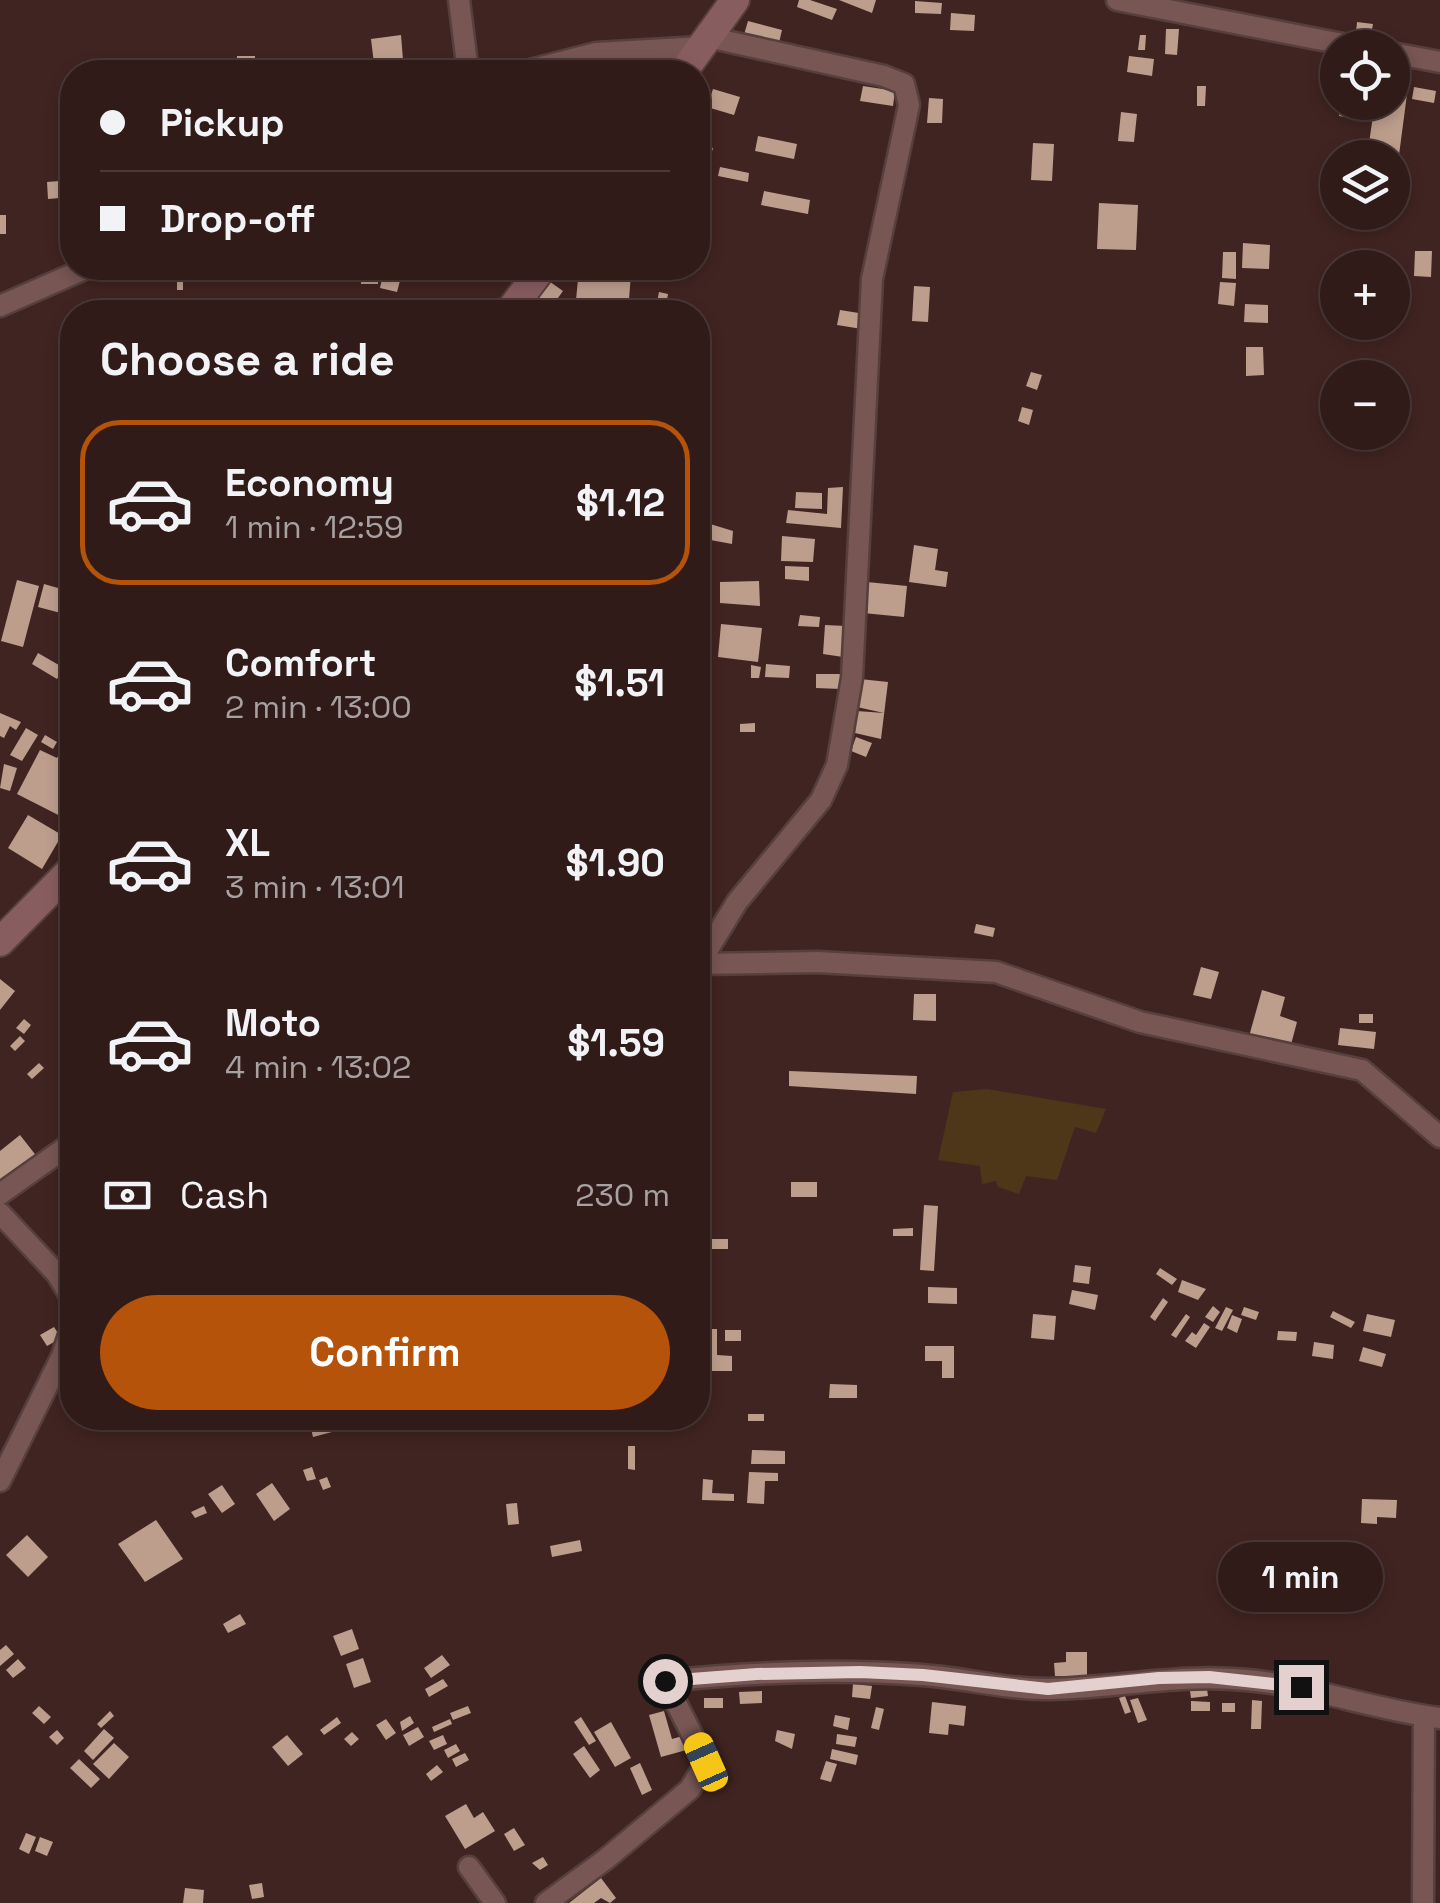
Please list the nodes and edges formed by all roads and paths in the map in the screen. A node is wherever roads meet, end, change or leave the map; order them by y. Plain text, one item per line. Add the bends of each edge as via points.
1 (459, 0) edge
2 (735, 0) edge
3 (1117, 0) edge
4 (1320, 40) edge
5 (705, 42) junction
6 (1410, 56) edge
7 (466, 60) edge
8 (569, 60) edge
9 (692, 60) edge
10 (1440, 62) edge
11 (60, 280) edge
12 (0, 306) edge
13 (60, 881) edge
14 (0, 942) edge
15 (710, 947) edge
16 (710, 964) edge
17 (1440, 1138) edge
18 (60, 1152) edge
19 (0, 1194) edge
20 (0, 1214) edge
21 (60, 1280) edge
22 (60, 1360) edge
23 (0, 1481) edge
24 (1432, 1717) edge
25 (469, 1867) dead end
26 (495, 1903) edge
27 (546, 1903) edge
28 (1422, 1903) edge

1 - 7 street
2 - 5 street
3 - 4 street
5 - 8 street
5 - 9 street
5 - 15 street via 884,76 904,84 909,105 872,280 852,678 837,765 821,800
6 - 10 street
11 - 12 street
13 - 14 street
16 - 17 street via 996,972 1140,1022 1362,1070
18 - 19 street
20 - 21 street
22 - 23 street
24 - 27 street via 1301,1687 1209,1677 1048,1689 860,1672 665,1681 706,1762 690,1789
24 - 28 street
25 - 26 street

